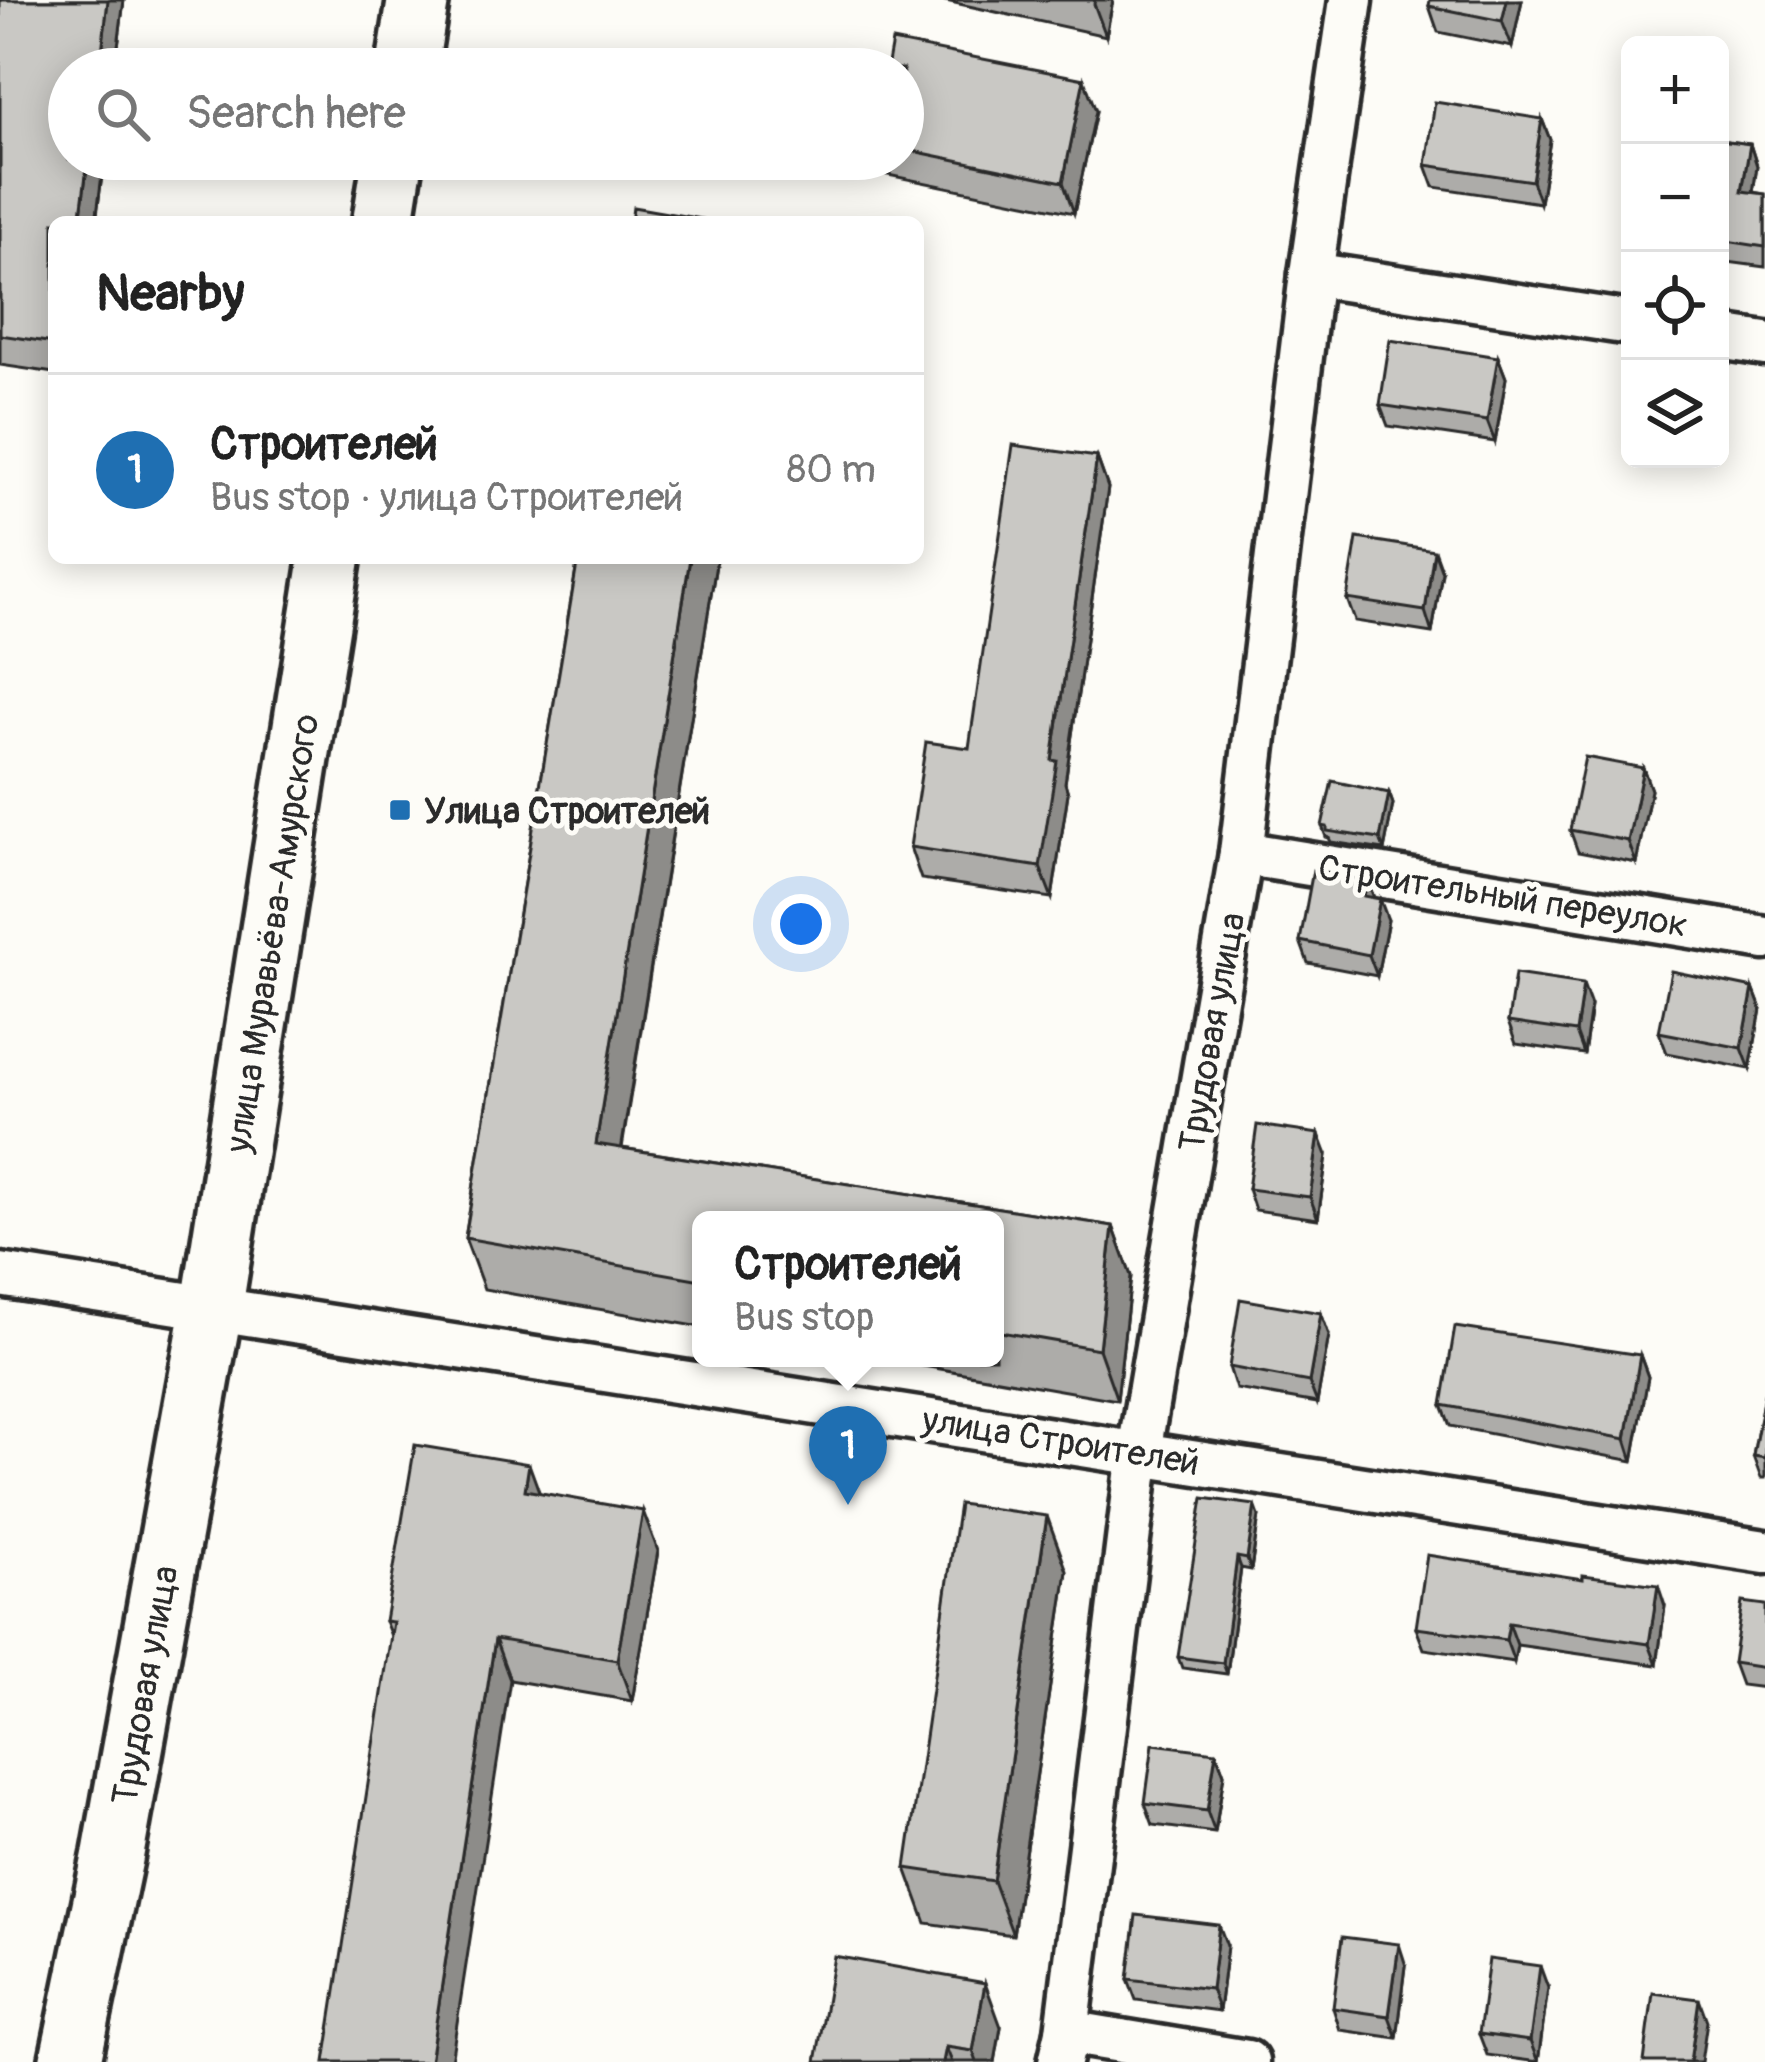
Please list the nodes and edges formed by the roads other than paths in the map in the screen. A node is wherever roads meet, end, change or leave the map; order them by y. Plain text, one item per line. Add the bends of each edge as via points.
1 (418, 0) edge
2 (1351, 0) edge
3 (410, 48) edge
4 (390, 180) edge
5 (384, 216) edge
6 (1311, 274) junction
7 (1621, 322) edge
8 (1729, 338) edge
9 (1765, 344) edge
10 (329, 564) edge
11 (1241, 853) junction
12 (1765, 938) edge
13 (0, 1275) edge
14 (212, 1308) junction
15 (1139, 1452) junction
16 (1765, 1552) edge
17 (1064, 2047) edge
18 (70, 2062) edge
19 (1247, 2062) edge

1 - 3 street
2 - 6 street, Трудовая улица
4 - 5 street
6 - 7 street
6 - 11 street, Трудовая улица
8 - 9 street
10 - 14 street, улица Муравьёва-Амурского
11 - 12 street, Строительный переулок
11 - 15 street, Трудовая улица
13 - 14 street, улица Строителей
14 - 15 street, улица Строителей
14 - 18 street, Трудовая улица
15 - 16 street, улица Строителей
15 - 17 street, Трудовая улица
17 - 19 street

